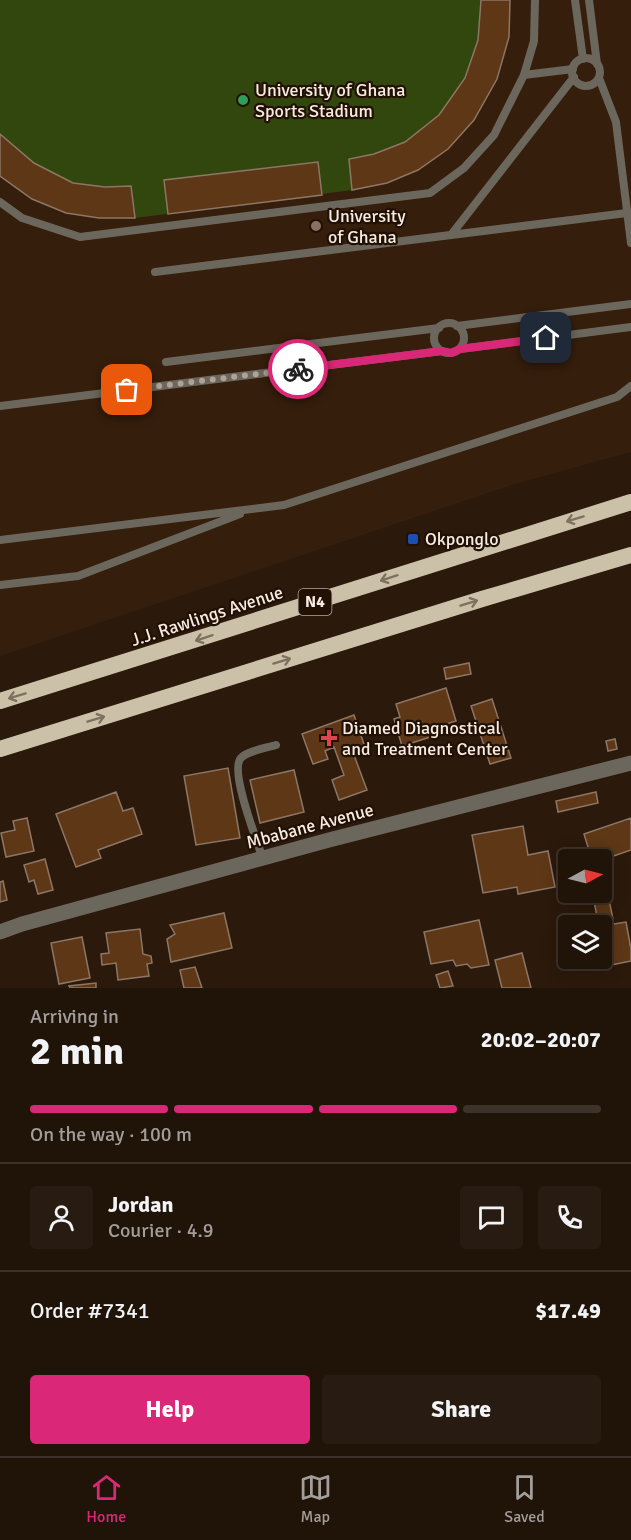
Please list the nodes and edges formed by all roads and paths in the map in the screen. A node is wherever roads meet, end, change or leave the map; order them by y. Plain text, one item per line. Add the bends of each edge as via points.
1 (535, 0) edge
2 (575, 0) edge
3 (589, 0) edge
4 (583, 59) junction
5 (597, 64) junction
6 (574, 73) junction
7 (524, 75) junction
8 (599, 78) junction
9 (0, 202) edge
10 (627, 213) junction
11 (451, 235) junction
12 (631, 243) edge
13 (155, 272) dead end
14 (631, 304) edge
15 (457, 326) junction
16 (631, 327) edge
17 (439, 328) junction
18 (460, 349) junction
19 (442, 351) junction
20 (166, 362) dead end
21 (631, 386) edge
22 (0, 406) edge
23 (631, 502) edge
24 (253, 509) junction
25 (0, 540) edge
26 (631, 555) edge
27 (0, 585) edge
28 (0, 701) edge
29 (276, 745) dead end
30 (0, 748) edge
31 (631, 763) edge
32 (262, 859) junction
33 (0, 932) edge

1 - 7 lane via 534,41
2 - 4 lane
3 - 5 lane
4 - 5 lane
4 - 6 lane
5 - 8 lane
6 - 7 lane
6 - 8 lane via 579,84 588,86
6 - 11 lane
7 - 9 lane via 494,135 465,168 430,193 80,237 22,218
8 - 10 lane via 616,122
10 - 11 lane
10 - 12 lane
11 - 13 lane
14 - 15 lane
15 - 17 lane via 448,323
15 - 18 lane via 464,339
16 - 18 lane
17 - 19 lane via 435,337
17 - 20 lane
18 - 19 lane
19 - 22 lane
21 - 24 lane via 617,397 284,505
23 -> 28 highway, J.J. Rawlings Avenue / N4
24 - 25 lane
24 - 27 lane via 78,576
30 -> 26 highway
29 - 32 lane via 242,756 237,764
31 - 32 street, Mbabane Avenue
32 - 33 street, Mbabane Avenue

